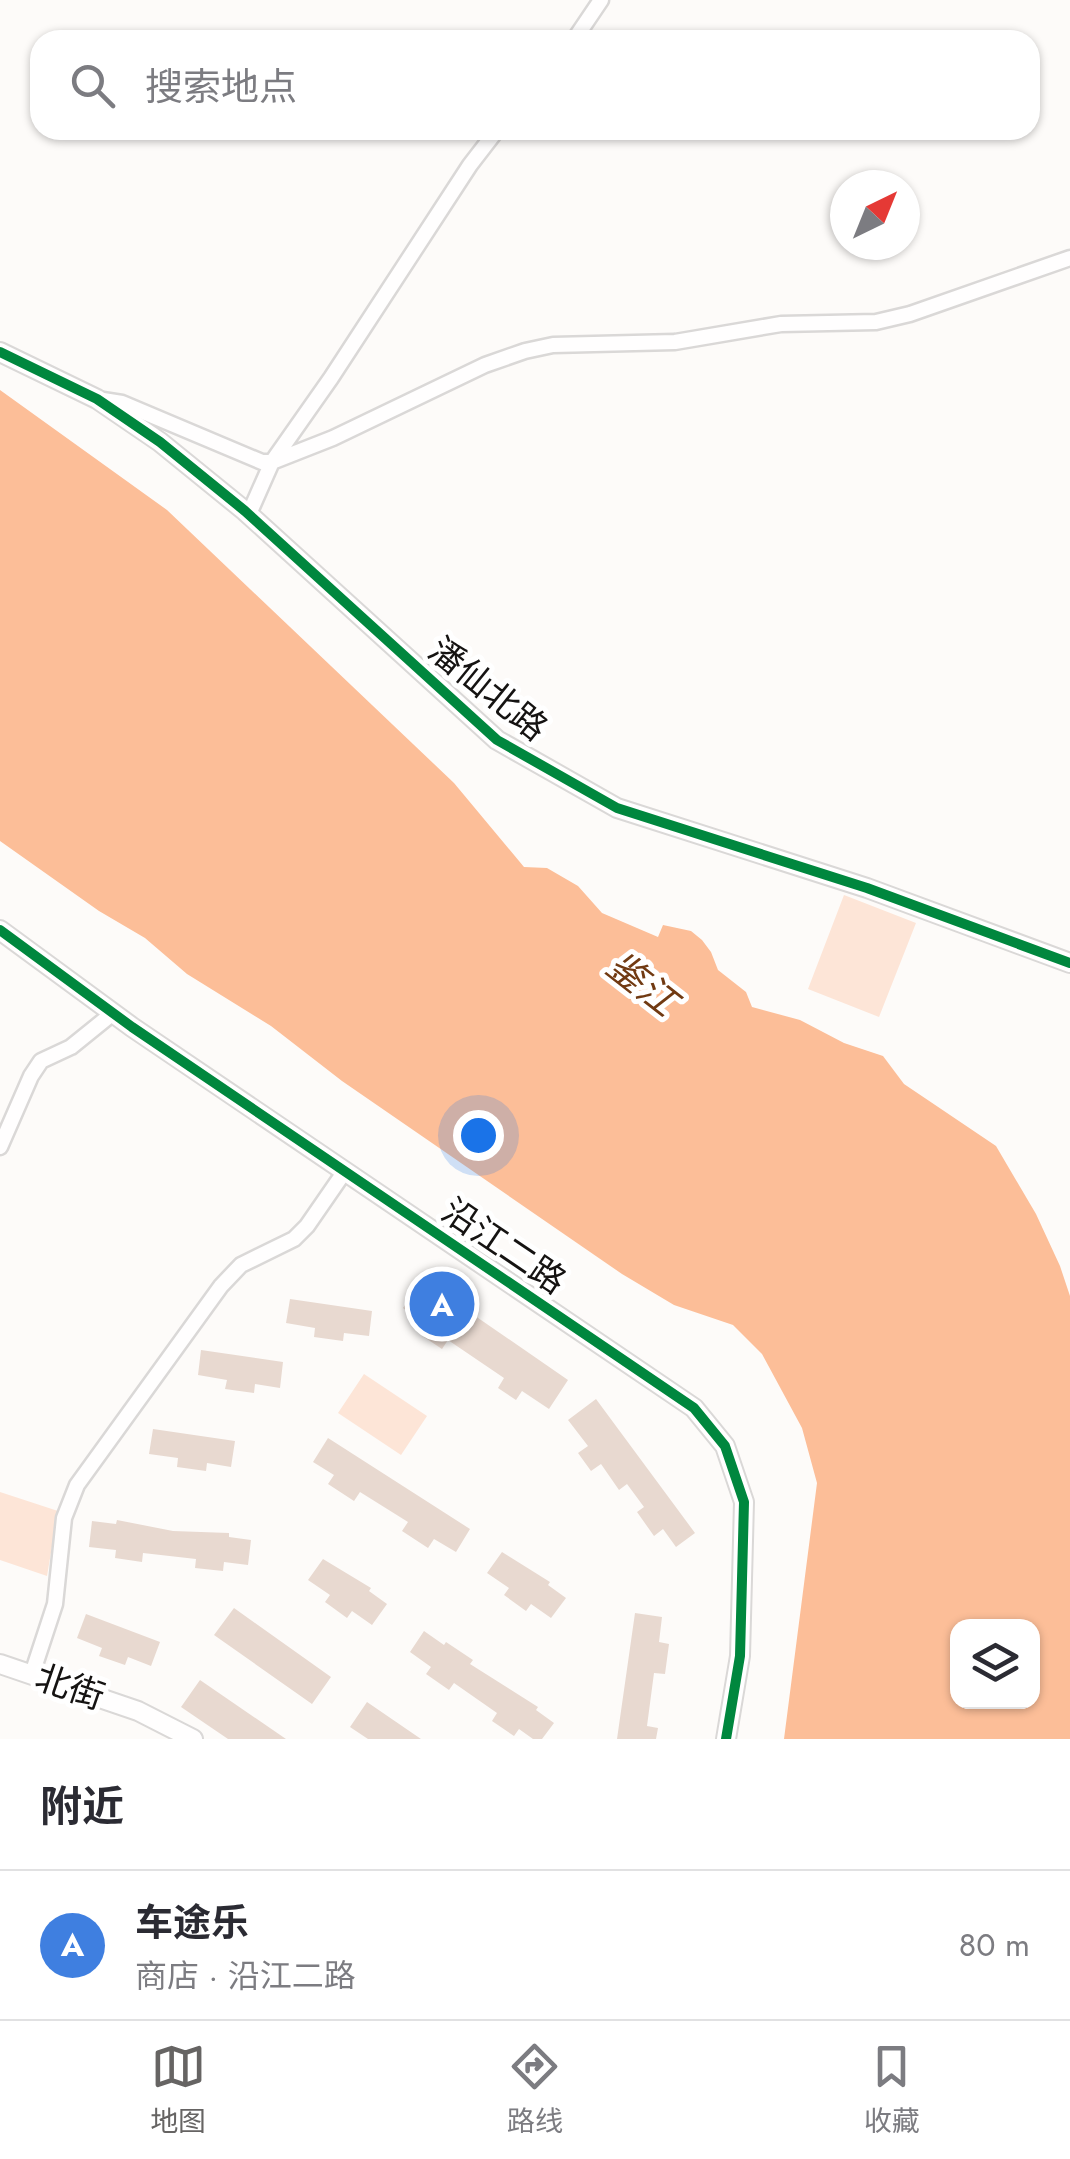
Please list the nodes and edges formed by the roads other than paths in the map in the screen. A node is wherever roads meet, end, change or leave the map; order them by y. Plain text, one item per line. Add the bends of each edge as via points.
1 (600, 0) edge
2 (580, 30) edge
3 (490, 140) edge
4 (1070, 258) edge
5 (0, 352) edge
6 (97, 398) junction
7 (272, 462) junction
8 (249, 514) junction
9 (0, 930) edge
10 (1070, 963) edge
11 (113, 1014) junction
12 (0, 1147) edge
13 (345, 1171) junction
14 (0, 1664) edge
15 (32, 1674) junction
16 (193, 1739) edge
17 (726, 1739) edge

1 - 2 street
3 - 7 street
4 - 7 street via 876,322 781,324 675,342 525,351
5 - 6 street, 潘仙北路
6 - 7 street
6 - 8 street, 潘仙北路
7 - 8 street
8 - 10 street, 潘仙北路 via 497,740 600,798
9 - 11 street, 沿江二路
11 - 12 street via 41,1061
11 - 13 street, 沿江二路
13 - 15 street via 294,1239 241,1265 220,1286 77,1485 64,1518 56,1604
13 - 17 street, 沿江二路 via 694,1408 725,1446 744,1502 740,1656
14 - 15 street, 北街
15 - 16 street, 北街 via 138,1710

